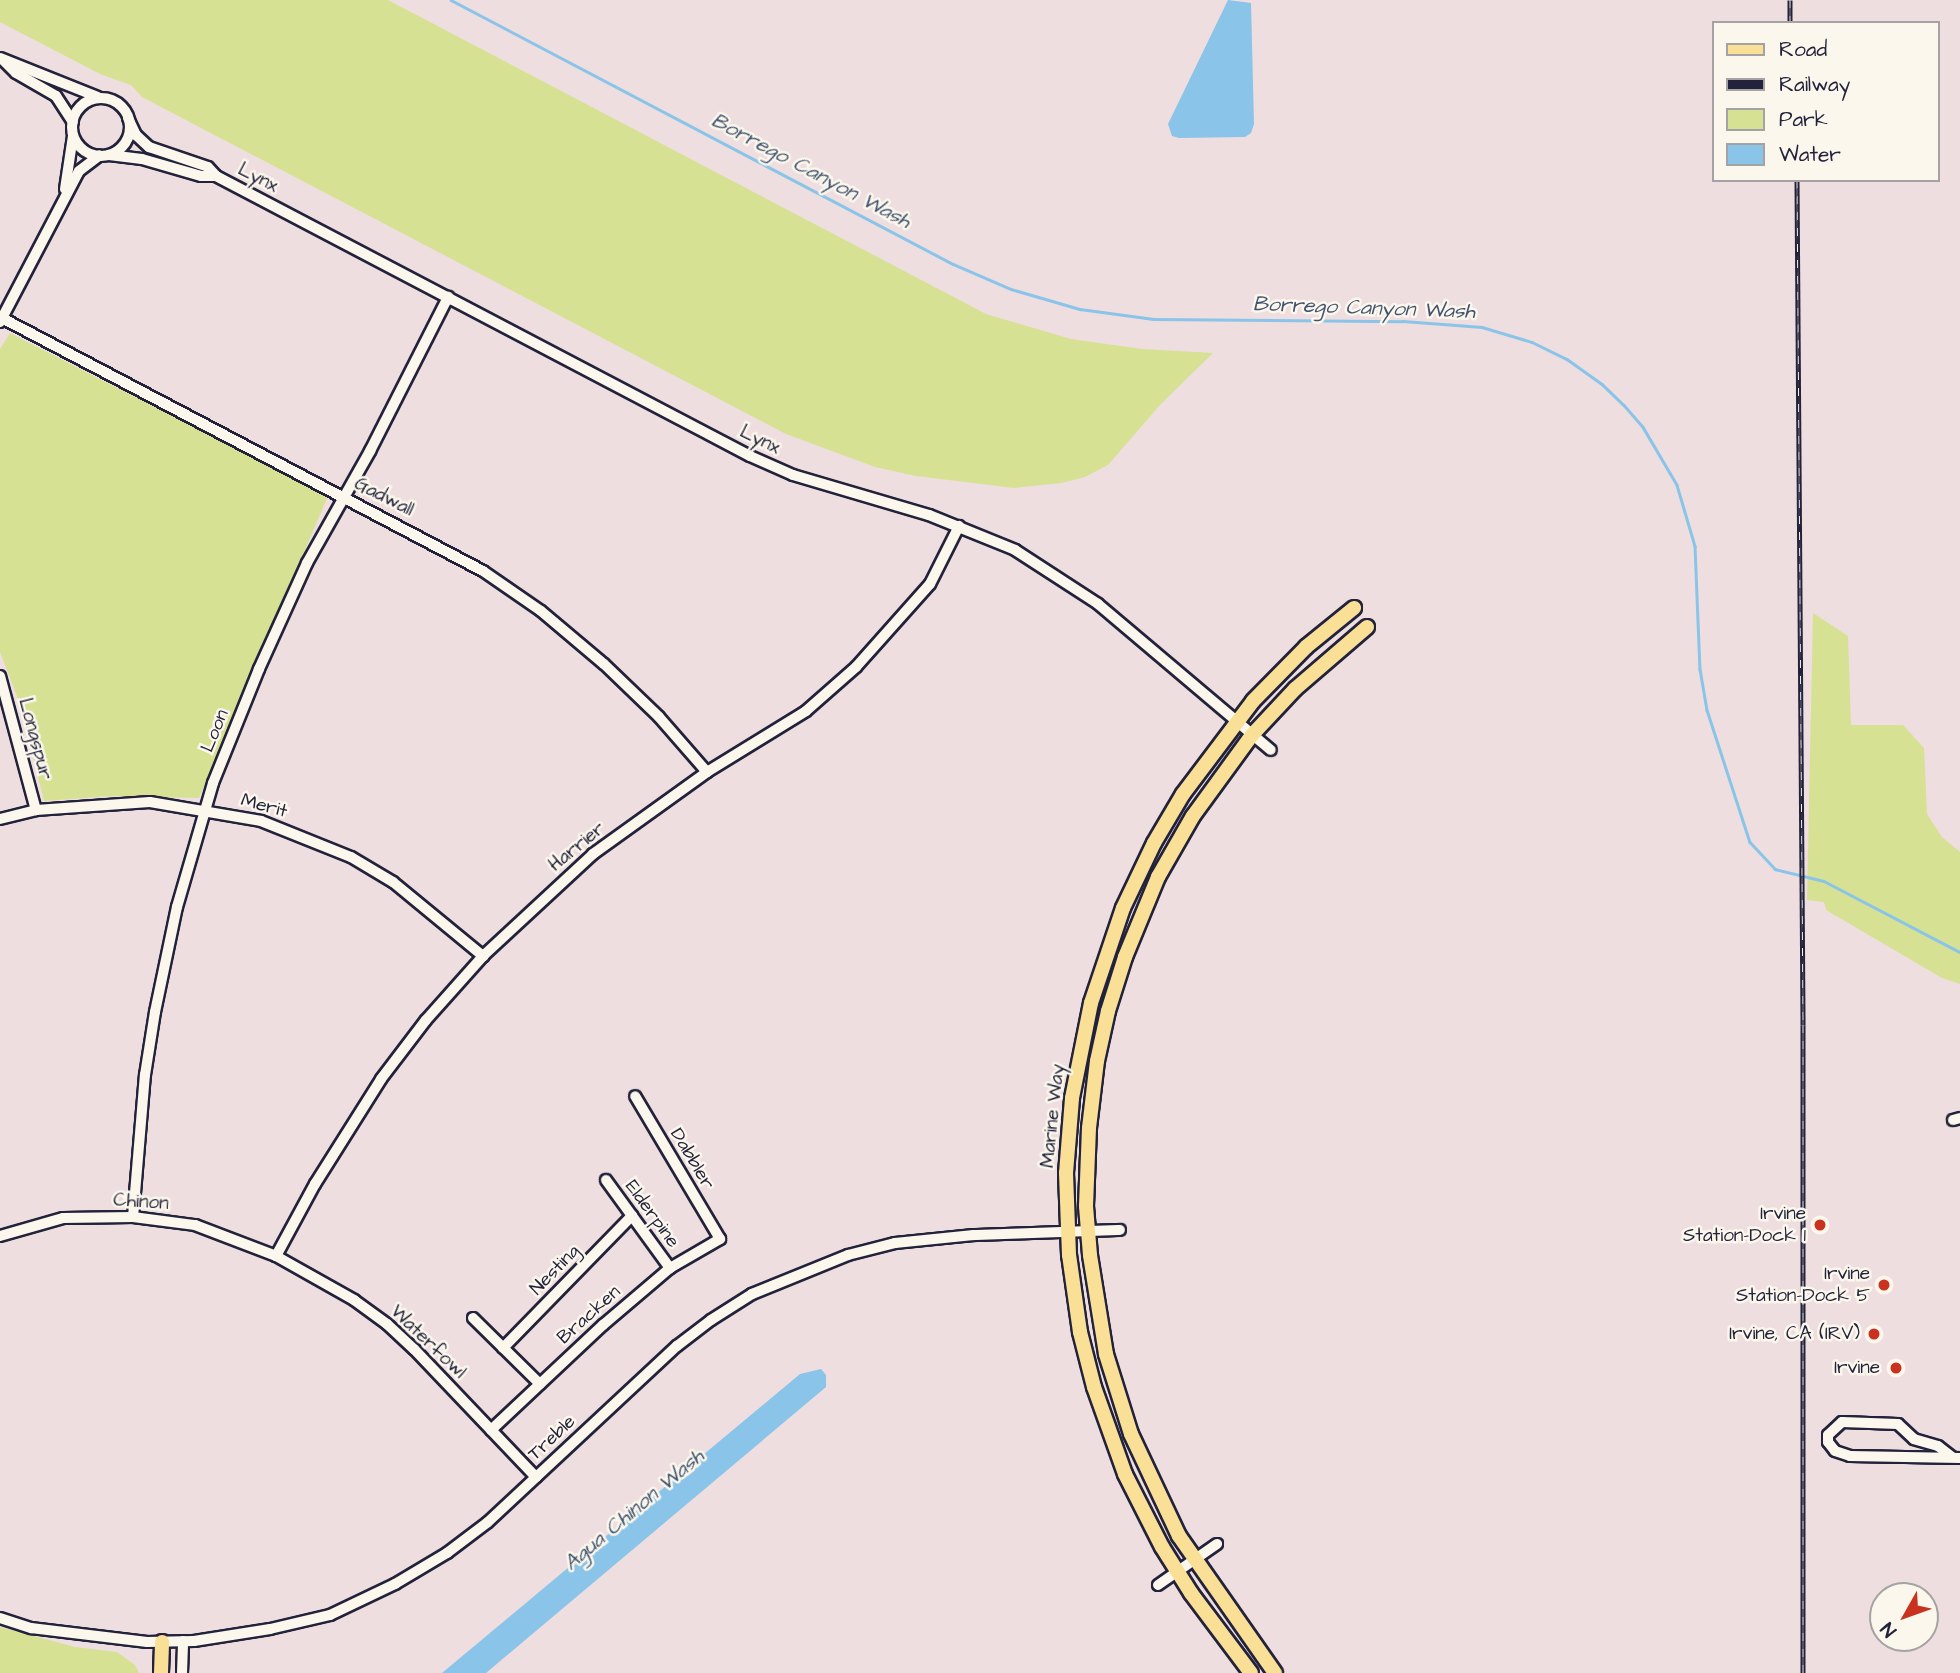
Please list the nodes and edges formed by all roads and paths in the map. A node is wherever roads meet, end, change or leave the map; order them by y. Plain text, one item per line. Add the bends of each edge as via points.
1 (1, 59) edge
2 (100, 98) junction
3 (128, 118) junction
4 (74, 122) junction
5 (73, 134) junction
6 (104, 155) junction
7 (216, 176) junction
8 (64, 199) junction
9 (448, 297) junction
10 (1, 319) edge
11 (345, 496) junction
12 (959, 526) junction
13 (1354, 608) dead end
14 (1367, 627) dead end
15 (0, 676) edge
16 (1236, 721) junction
17 (1252, 734) junction
18 (1271, 750) dead end
19 (707, 772) junction
20 (36, 810) junction
21 (205, 810) junction
22 (0, 819) edge
23 (483, 956) junction
24 (635, 1096) dead end
25 (606, 1180) dead end
26 (632, 1216) junction
27 (133, 1217) junction
28 (1120, 1230) dead end
29 (1088, 1231) junction
30 (1, 1232) edge
31 (1068, 1232) junction
32 (720, 1239) joint
33 (276, 1256) junction
34 (670, 1268) junction
35 (473, 1318) dead end
36 (503, 1348) junction
37 (540, 1384) junction
38 (491, 1430) junction
39 (1956, 1458) edge
40 (536, 1477) junction
41 (1217, 1544) dead end
42 (1194, 1561) junction
43 (1177, 1572) junction
44 (1158, 1585) dead end
45 (0, 1618) edge
46 (183, 1641) junction
47 (162, 1642) junction
48 (161, 1673) edge
49 (182, 1673) edge
50 (1251, 1673) edge
51 (1275, 1673) edge

1 - 2 street
1 - 4 street via 56,96
2 - 3 street via 119,104
2 - 4 street via 79,108
3 - 6 street via 125,145
3 - 7 street, Lynx via 149,147 208,167
4 - 5 street
5 - 6 street via 82,149
5 - 8 street
6 - 7 street, Lynx
6 - 8 street via 79,171
7 - 9 street, Lynx
8 - 10 street
9 - 11 street, Loon
9 - 12 street, Lynx via 750,456 793,475
10 - 11 street, Gadwall
11 - 19 street, Gadwall via 453,553 541,611 630,689
11 - 21 street, Loon via 258,669
12 - 16 street, Lynx via 1015,550 1075,587
12 - 19 street, Harrier via 930,584 856,667 806,711
13 - 16 main road, Marine Way via 1279,672
14 - 17 main road, Marine Way via 1318,667
15 - 20 street, Longspur
16 - 17 street, Lynx
16 - 31 main road, Marine Way via 1154,843 1123,908 1091,1003 1072,1098 1066,1173
17 - 18 street, Lynx
17 - 29 main road, Marine Way via 1193,816 1158,877 1125,957 1097,1061 1088,1128
19 - 23 street, Harrier via 593,854
20 - 21 street, Merit via 150,802
20 - 22 street, Merit
21 - 23 street, Merit via 261,821 351,857 421,903
21 - 27 street, Loon via 177,907 155,1012
23 - 33 street, Harrier via 381,1079 314,1184
24 - 32 street, Dabbler
25 - 26 street, Elderpine
26 - 34 street, Elderpine
26 - 36 street, Nesting
27 - 30 street, Chinon via 63,1218
27 - 33 street, Chinon via 195,1225
28 - 29 street, Treble
29 - 31 street, Treble
29 - 42 main road, Marine Way via 1113,1380 1144,1466
31 - 40 street, Treble via 895,1243 848,1255 752,1294 677,1346
31 - 43 main road, Marine Way via 1080,1332 1094,1387 1125,1474
32 - 34 street, Bracken
33 - 38 street, Waterfowl via 387,1324
34 - 37 street, Bracken
35 - 36 street
36 - 37 street
37 - 38 street, Bracken
38 - 40 street, Waterfowl
39 - 39 street via 1938,1446 1914,1439 1898,1424 1842,1422 1828,1435 1835,1451 1850,1456
40 - 46 street, Treble via 468,1537 395,1584 330,1615
41 - 42 street
42 - 43 street
42 - 51 main road, Marine Way
43 - 44 street
43 - 50 main road, Marine Way
45 - 47 street, Treble via 31,1628
46 - 47 street, Treble
46 - 49 street
47 - 48 main road

